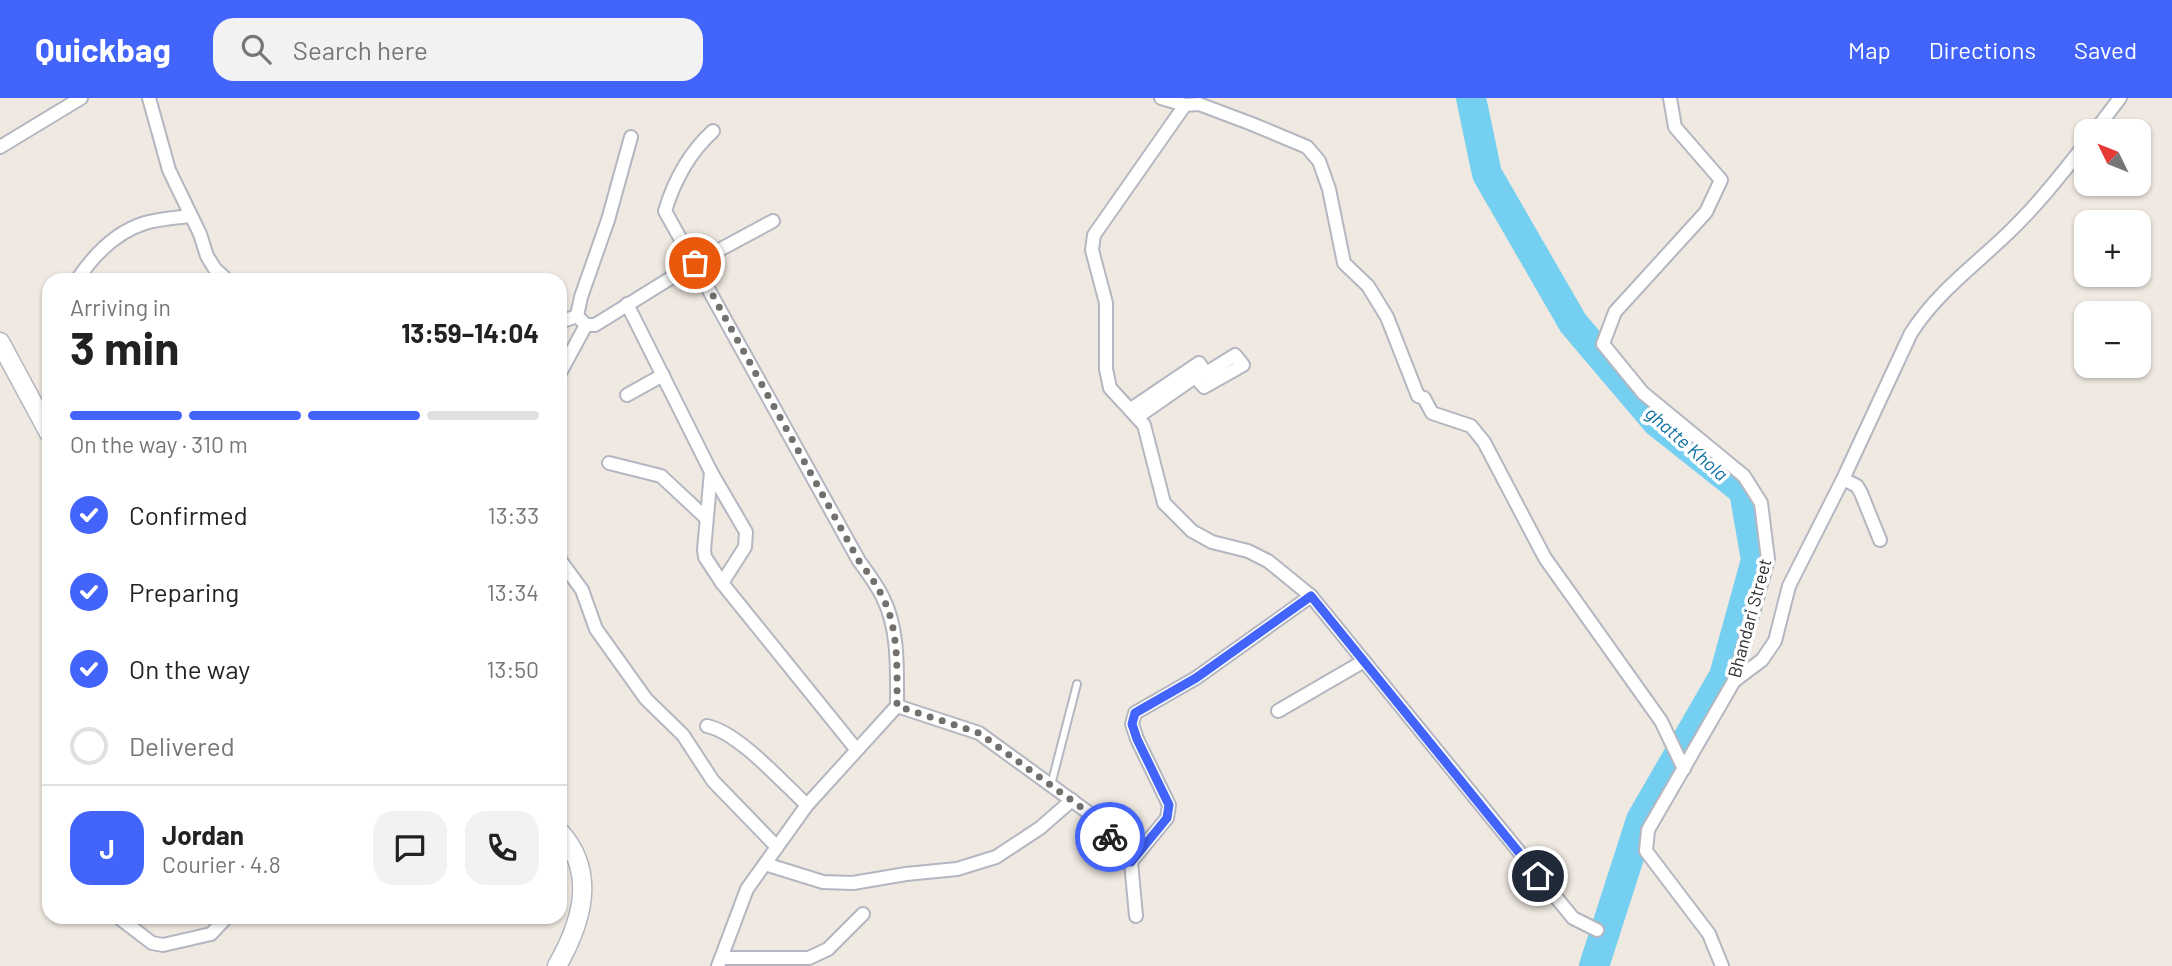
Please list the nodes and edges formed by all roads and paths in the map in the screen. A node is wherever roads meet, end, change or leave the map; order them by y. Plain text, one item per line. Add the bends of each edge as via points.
1 (81, 98) edge
2 (149, 98) edge
3 (1161, 98) edge
4 (1670, 98) edge
5 (2120, 98) edge
6 (1185, 105) junction
7 (2104, 119) edge
8 (713, 131) dead end
9 (631, 137) dead end
10 (0, 147) edge
11 (2074, 158) edge
12 (190, 216) junction
13 (772, 221) dead end
14 (695, 263) junction
15 (82, 273) edge
16 (219, 273) edge
17 (628, 304) junction
18 (582, 321) junction
19 (567, 322) edge
20 (0, 342) edge
21 (567, 356) edge
22 (663, 375) junction
23 (627, 395) dead end
24 (1135, 413) junction
25 (42, 420) edge
26 (609, 463) dead end
27 (711, 472) junction
28 (1843, 480) junction
29 (706, 518) junction
30 (1880, 540) dead end
31 (567, 570) edge
32 (722, 583) junction
33 (1311, 596) junction
34 (1364, 661) junction
35 (1734, 681) junction
36 (1077, 684) dead end
37 (897, 706) junction
38 (1278, 711) dead end
39 (707, 726) dead end
40 (856, 749) junction
41 (1684, 768) junction
42 (1051, 785) junction
43 (1072, 800) junction
44 (807, 805) junction
45 (567, 839) edge
46 (777, 847) junction
47 (1131, 862) junction
48 (765, 864) junction
49 (863, 914) dead end
50 (1136, 916) dead end
51 (127, 924) edge
52 (220, 924) edge
53 (1597, 930) dead end
54 (720, 962) edge
55 (557, 966) edge
56 (1722, 966) edge

1 - 10 street
2 - 12 street via 169,170
3 - 6 street
4 - 35 street, Bhandari Street via 1675,127 1721,180 1706,212 1615,312 1604,344 1643,393 1744,476 1761,503 1768,559
5 - 7 street
6 - 24 street via 1094,235 1091,250 1106,303 1110,388
6 - 41 street via 1199,103 1307,146 1319,161 1344,262 1368,285 1387,317 1418,396 1432,412 1471,426 1484,442 1545,558 1661,721
8 - 14 street via 695,148 665,211
9 - 18 street via 581,297
11 - 28 street via 2006,235 1946,287 1922,316
12 - 15 street via 144,224 115,239
12 - 16 street
13 - 14 street
14 - 17 street
14 - 37 street via 884,600 892,625
17 - 18 street via 595,325
17 - 22 street
18 - 19 street
18 - 21 street
20 - 25 street
22 - 23 street
22 - 27 street
24 - 24 street via 1195,376 1204,387 1243,365 1235,355 1206,373 1199,363
24 - 33 street via 1144,425 1164,503 1175,516 1212,542 1268,561
26 - 29 street via 661,476
27 - 29 street
27 - 32 street via 746,532 745,548
28 - 30 street via 1857,486
28 - 35 street via 1789,586 1770,651
29 - 32 street via 705,557
31 - 46 street via 582,590 596,629 646,699 683,735 713,781
32 - 40 street
33 - 34 street
33 - 47 street via 1196,678 1135,713 1132,724 1137,739 1169,805 1167,818
34 - 38 street
34 - 53 street via 1573,918
35 - 41 street, Bhandari Street
36 - 42 lane
37 - 40 street
37 - 42 street via 979,733
39 - 44 street via 732,737
40 - 44 street
41 - 56 street, Bhandari Street via 1648,830 1646,851 1709,934
42 - 43 street
43 - 47 street
43 - 48 street via 996,857 957,869 853,883 823,882
44 - 46 street
45 - 55 street via 579,859 583,893 574,932
46 - 48 street
47 - 50 street
48 - 54 street via 747,889
49 - 54 street via 828,949 809,958
51 - 52 street via 152,943 163,945 211,934

